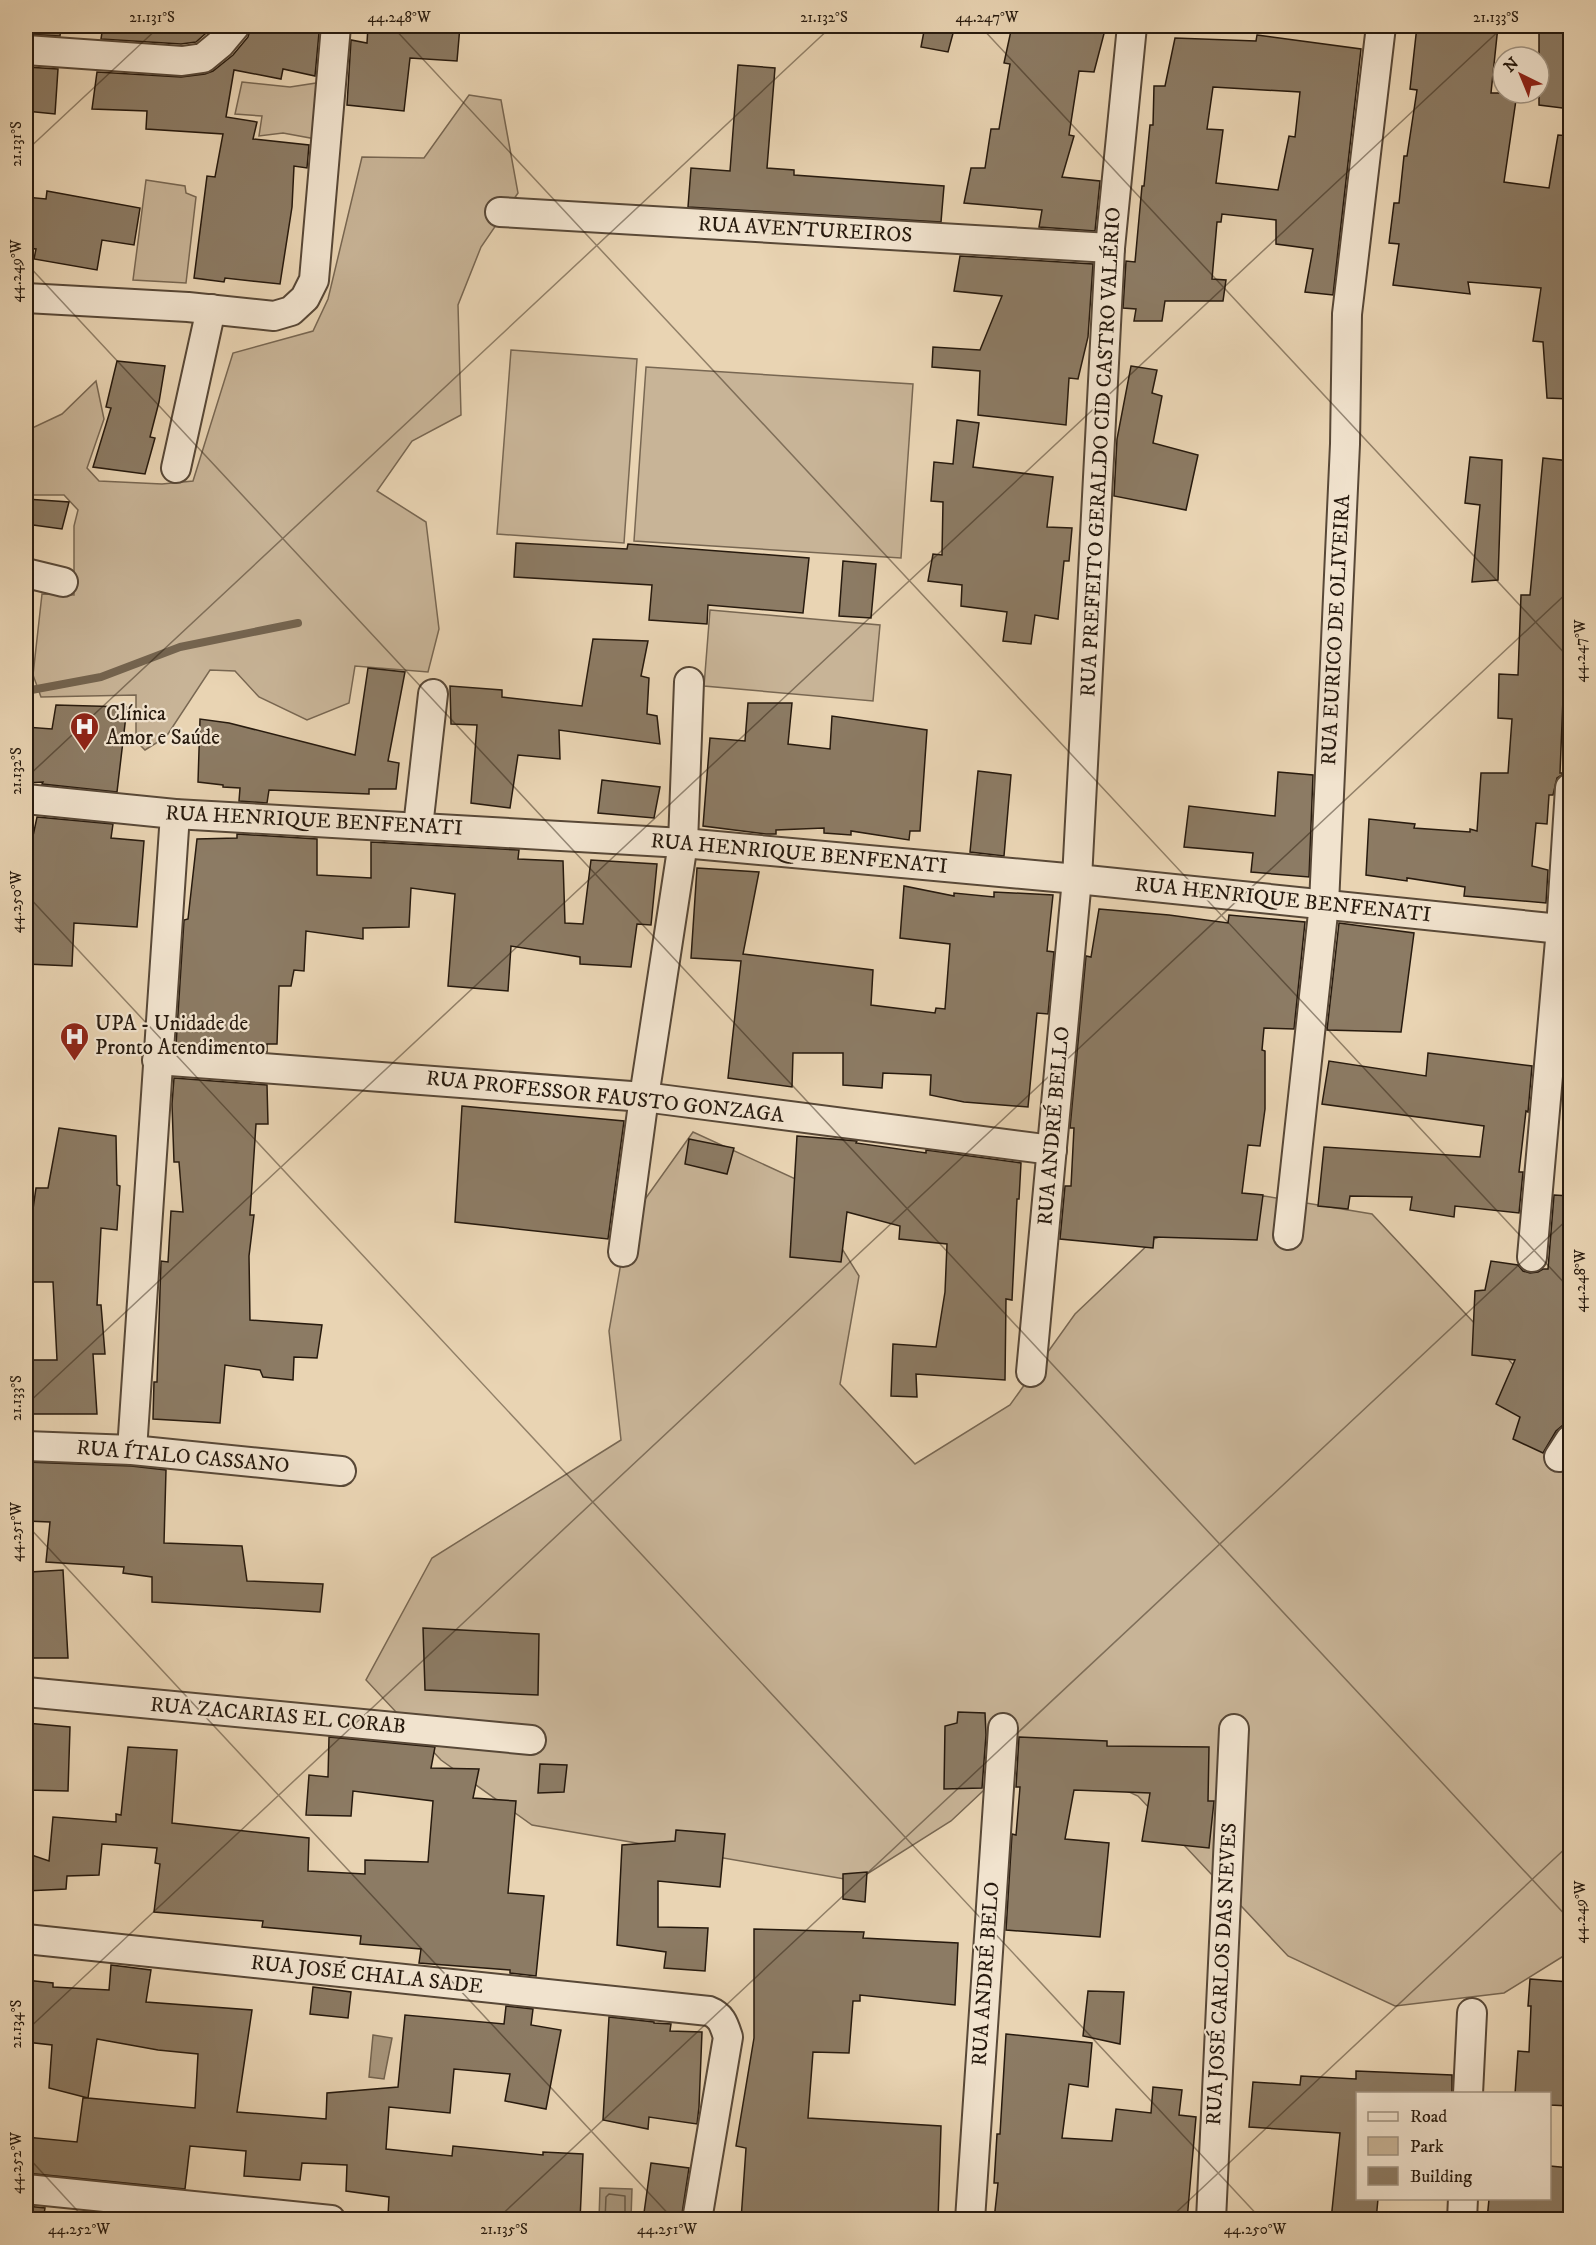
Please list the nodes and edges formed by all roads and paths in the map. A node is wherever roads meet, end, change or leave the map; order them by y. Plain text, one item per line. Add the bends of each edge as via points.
1 (235, 26) edge
2 (336, 26) edge
3 (1132, 26) edge
4 (1381, 26) edge
5 (26, 50) edge
6 (500, 212) dead end
7 (1110, 248) junction
8 (26, 298) edge
9 (211, 309) junction
10 (176, 468) dead end
11 (26, 573) edge
12 (63, 582) dead end
13 (688, 682) dead end
14 (433, 694) dead end
15 (1570, 788) edge
16 (26, 799) edge
17 (175, 814) junction
18 (418, 827) junction
19 (683, 843) junction
20 (1077, 879) junction
21 (1324, 904) junction
22 (1566, 929) edge
23 (157, 1060) junction
24 (644, 1096) junction
25 (1052, 1150) junction
26 (1288, 1235) dead end
27 (623, 1252) dead end
28 (1532, 1257) dead end
29 (1031, 1372) dead end
30 (26, 1446) edge
31 (132, 1449) junction
32 (341, 1471) dead end
33 (26, 1692) edge
34 (1003, 1728) dead end
35 (1234, 1729) dead end
36 (531, 1740) dead end
37 (26, 1939) edge
38 (1472, 2013) dead end
39 (1468, 2092) edge
40 (26, 2189) edge
41 (1463, 2200) edge
42 (331, 2220) edge
43 (697, 2220) edge
44 (970, 2220) edge
45 (1211, 2220) edge
46 (1462, 2220) edge

1 - 5 street via 203,58 182,61
2 - 9 street via 314,280 305,298 291,310 274,316
3 - 7 street, RUA PREFEITO GERALDO CID CASTRO VALÉRIO
4 - 21 street, RUA EURICO DE OLIVEIRA via 1347,314 1345,444
6 - 7 street, RUA AVENTUREIROS
7 - 20 street, RUA PREFEITO GERALDO CID CASTRO VALÉRIO
8 - 9 street
9 - 10 street
11 - 12 street
13 - 19 street
14 - 18 street
15 - 22 street
16 - 17 street, RUA HENRIQUE BENFENATI
17 - 18 street, RUA HENRIQUE BENFENATI
17 - 23 street
18 - 19 street, RUA HENRIQUE BENFENATI
19 - 20 street, RUA HENRIQUE BENFENATI
19 - 24 street
20 - 21 street, RUA HENRIQUE BENFENATI
20 - 25 street, RUA ANDRÉ BELLO
21 - 22 street, RUA HENRIQUE BENFENATI
21 - 26 street, RUA EURICO DE OLIVEIRA
22 - 28 street
23 - 24 street, RUA PROFESSOR FAUSTO GONZAGA
23 - 31 street
24 - 25 street, RUA PROFESSOR FAUSTO GONZAGA
24 - 27 street
25 - 29 street, RUA ANDRÉ BELLO
30 - 31 street, RUA ÍTALO CASSANO
31 - 32 street, RUA ÍTALO CASSANO
33 - 36 street, RUA ZACARIAS EL CORAB
34 - 44 street, RUA ANDRÉ BELO
35 - 45 street, RUA JOSÉ CARLOS DAS NEVES
37 - 43 street, RUA JOSÉ CHALA SADE via 717,2014 728,2037
38 - 39 street
40 - 42 street
41 - 46 street

